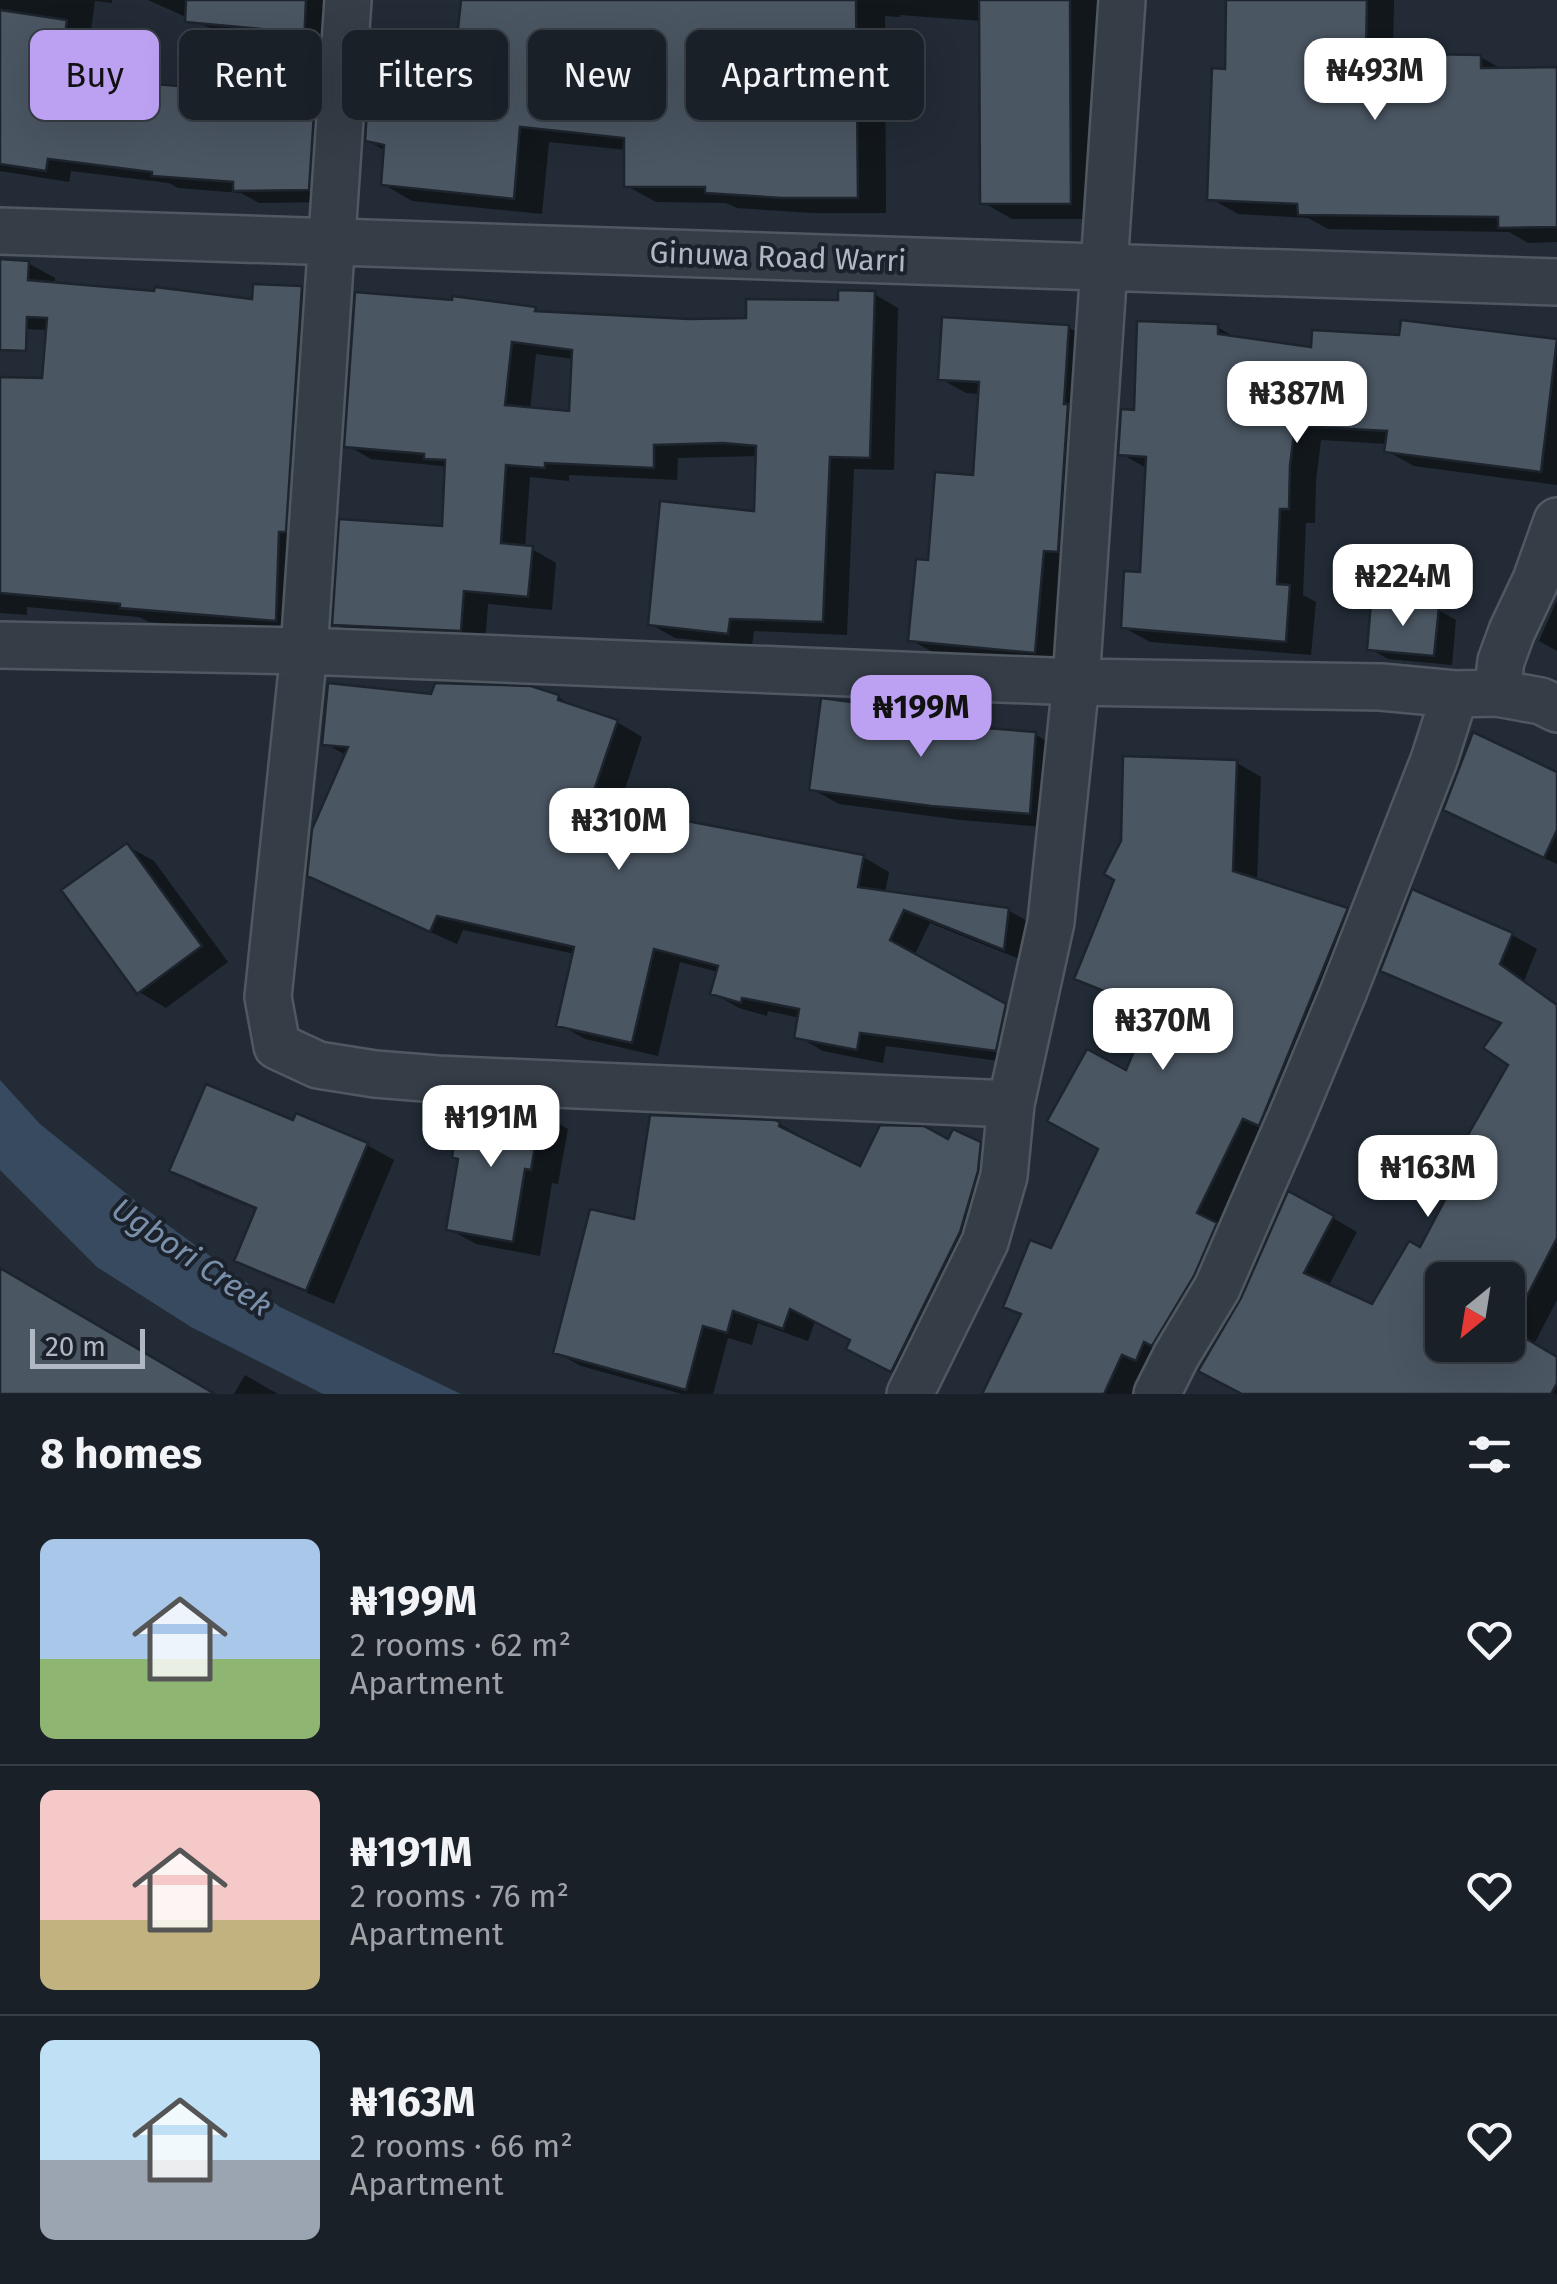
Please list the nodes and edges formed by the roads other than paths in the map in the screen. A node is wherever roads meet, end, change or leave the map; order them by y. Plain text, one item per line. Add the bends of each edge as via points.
1 (348, 0) edge
2 (1122, 0) edge
3 (0, 231) edge
4 (331, 242) junction
5 (1105, 268) junction
6 (1557, 282) edge
7 (1557, 522) edge
8 (0, 645) edge
9 (304, 652) junction
10 (1076, 682) junction
11 (1476, 694) junction
12 (1557, 709) edge
13 (1011, 1104) junction
14 (910, 1394) edge
15 (1158, 1394) edge

1 - 4 street
2 - 5 street
3 - 4 street, Ginuwa Road Warri
4 - 5 street, Ginuwa Road Warri
4 - 9 street
5 - 6 street, Ginuwa Road Warri
5 - 10 street
7 - 11 street via 1501,662
8 - 9 street
9 - 10 street
9 - 13 street via 268,997 277,1046 318,1065 437,1080
10 - 11 street via 1381,686
10 - 13 street via 1051,922
11 - 12 street via 1542,701
11 - 15 street via 1434,760 1217,1288
13 - 14 street via 1004,1176 985,1242

